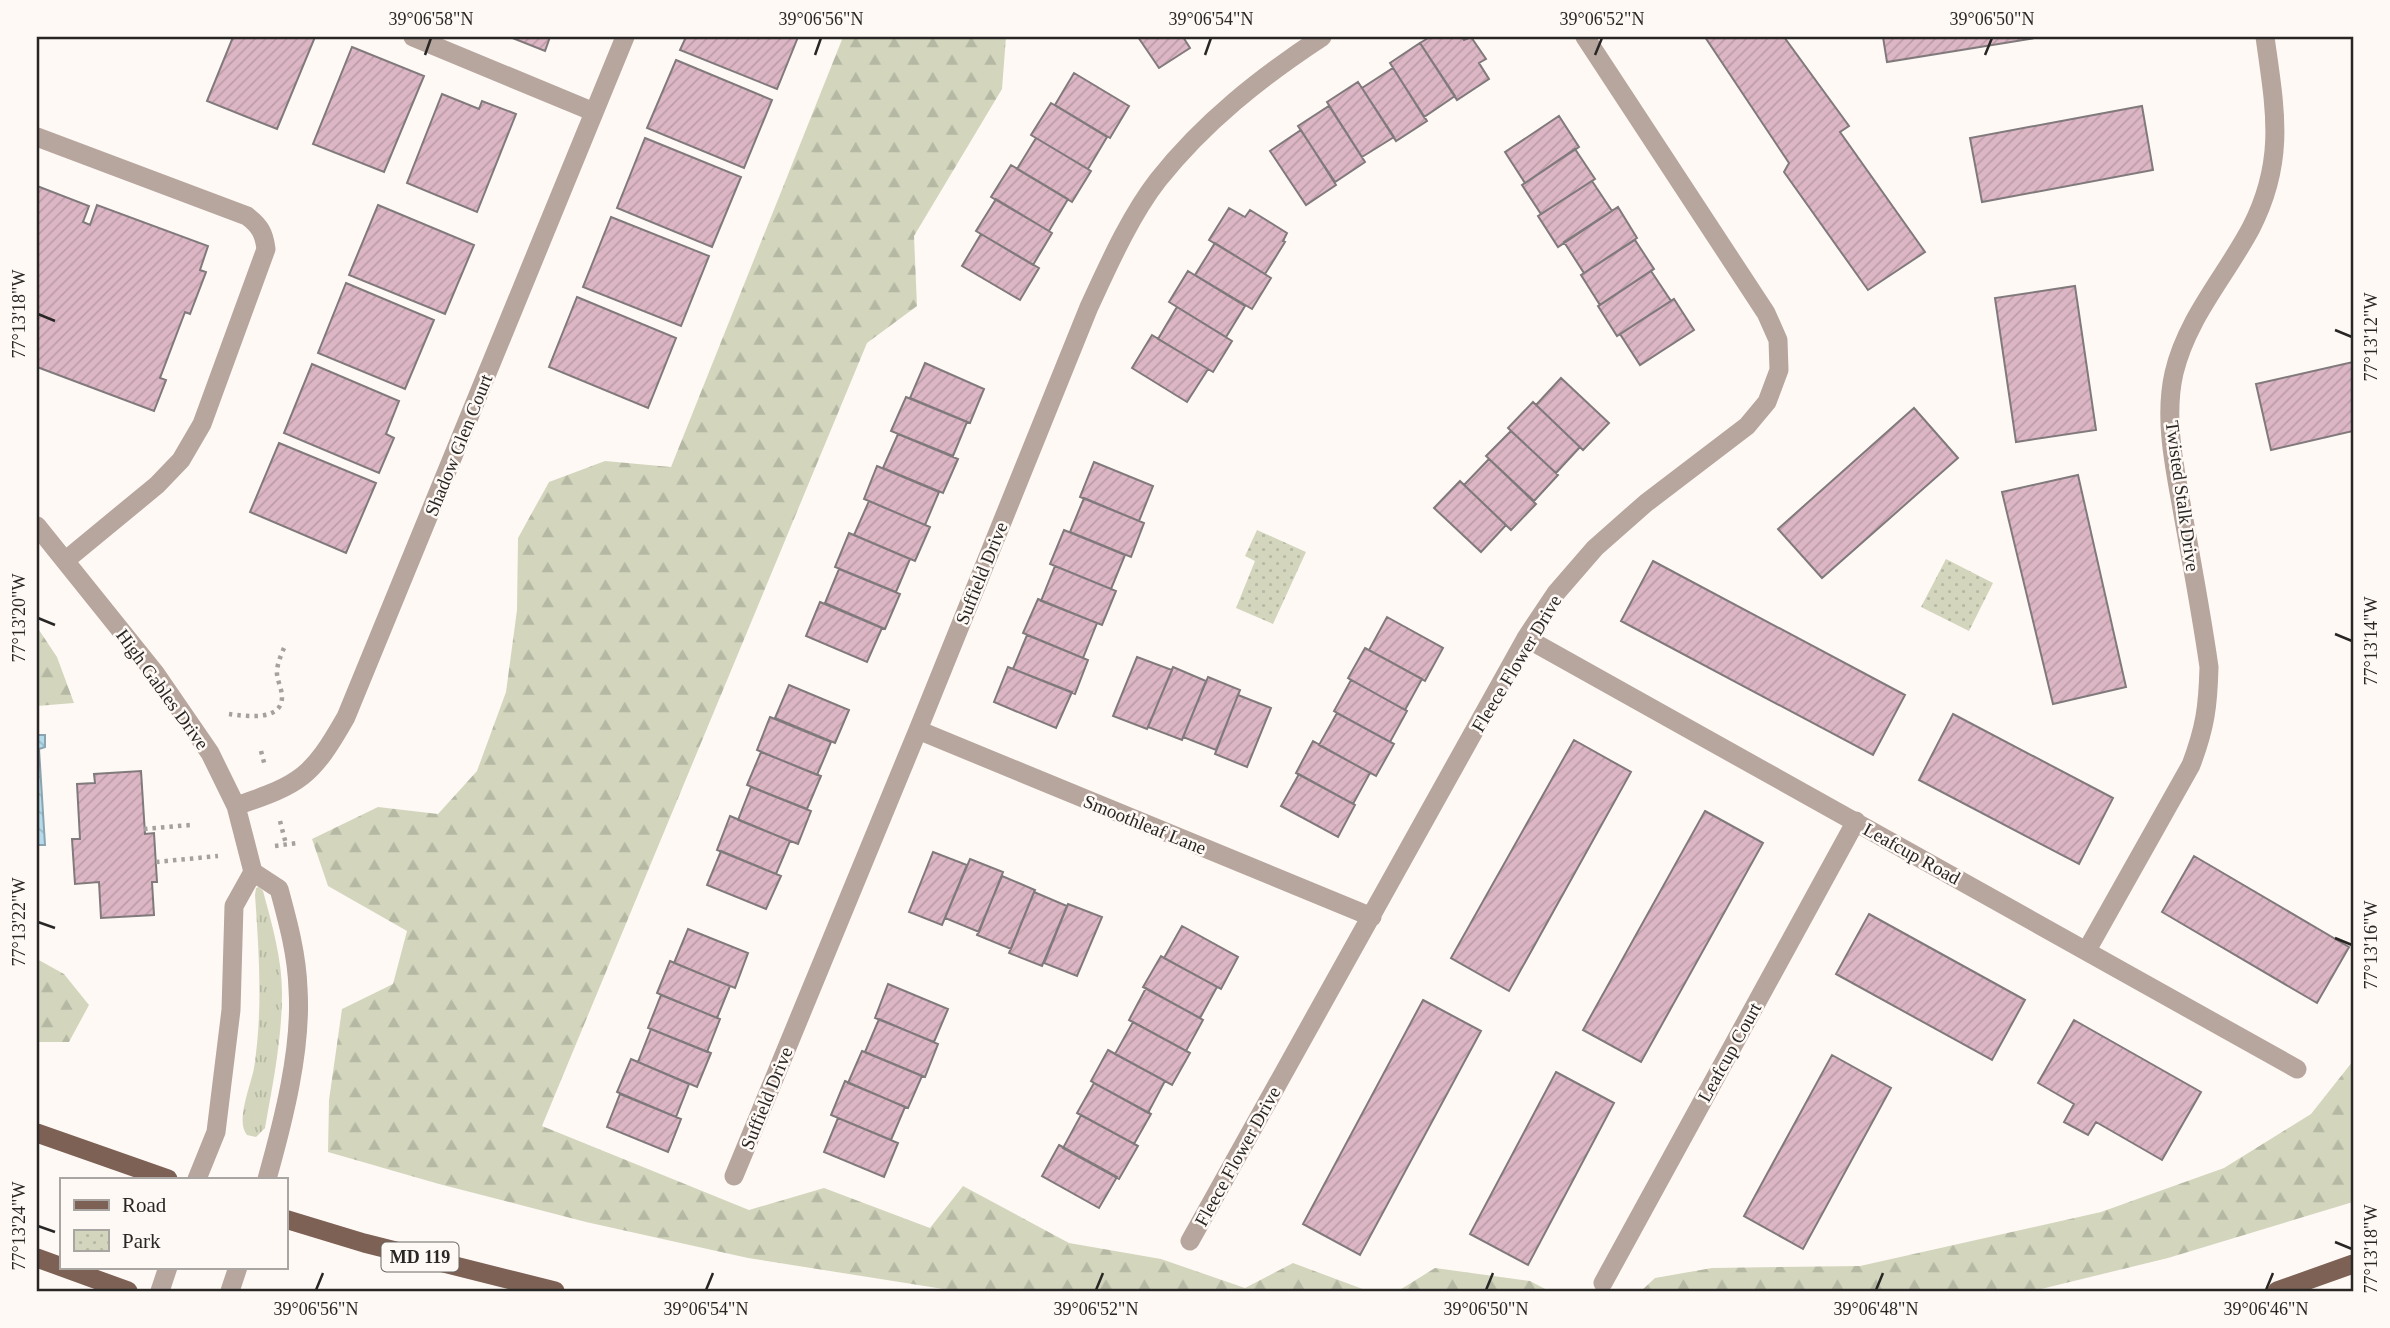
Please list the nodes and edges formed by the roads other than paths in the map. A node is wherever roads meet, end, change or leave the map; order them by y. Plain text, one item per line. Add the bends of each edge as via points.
1 (413, 37) edge
2 (625, 37) edge
3 (1322, 37) edge
4 (1585, 37) edge
5 (2265, 37) edge
6 (594, 112) junction
7 (37, 137) edge
8 (37, 526) edge
9 (66, 560) junction
10 (1526, 638) junction
11 (918, 730) junction
12 (236, 806) junction
13 (1856, 821) junction
14 (253, 872) junction
15 (1372, 917) junction
16 (2087, 950) junction
17 (2297, 1069) dead end
18 (37, 1133) edge
19 (734, 1176) dead end
20 (165, 1178) edge
21 (197, 1178) edge
22 (267, 1178) edge
23 (287, 1220) edge
24 (1190, 1241) dead end
25 (37, 1258) edge
26 (2353, 1264) edge
27 (60, 1266) edge
28 (65, 1268) edge
29 (168, 1268) edge
30 (239, 1268) edge
31 (1603, 1283) dead end
32 (128, 1291) edge
33 (160, 1291) edge
34 (230, 1291) edge
35 (555, 1291) edge
36 (2277, 1291) edge

1 - 6 street
2 - 6 street, Shadow Glen Court
3 - 11 street, Suffield Drive via 1244,92 1197,135 1156,182 1118,247 1089,307
4 - 10 street, Fleece Flower Drive via 1766,313 1778,340 1779,370 1767,402 1747,426 1595,548 1556,593
5 - 16 street, Twisted Stalk Drive via 2276,124 2268,185 2250,229 2184,340 2170,409 2172,449 2209,667 2203,734 2191,765
6 - 12 street, Shadow Glen Court via 346,717 308,773 292,785
7 - 9 street via 247,216 265,234 266,249 202,424 181,460 158,485
8 - 9 street, High Gables Drive
9 - 12 street, High Gables Drive via 155,673 210,753
10 - 13 street, Leafcup Road
10 - 15 street, Fleece Flower Drive
11 - 15 street, Smoothleaf Lane
11 - 19 street, Suffield Drive
12 - 14 street, High Gables Drive
13 - 16 street, Leafcup Road
13 - 31 street, Leafcup Court
14 - 21 street via 234,906 231,1010 216,1132
14 - 22 street via 279,889 293,942 299,991 294,1063
15 - 24 street, Fleece Flower Drive
16 - 17 street, Leafcup Road
18 - 20 main road
23 - 35 main road, MD 119
25 - 27 main road
26 - 36 main road
28 - 32 main road
29 - 33 street
30 - 34 street

